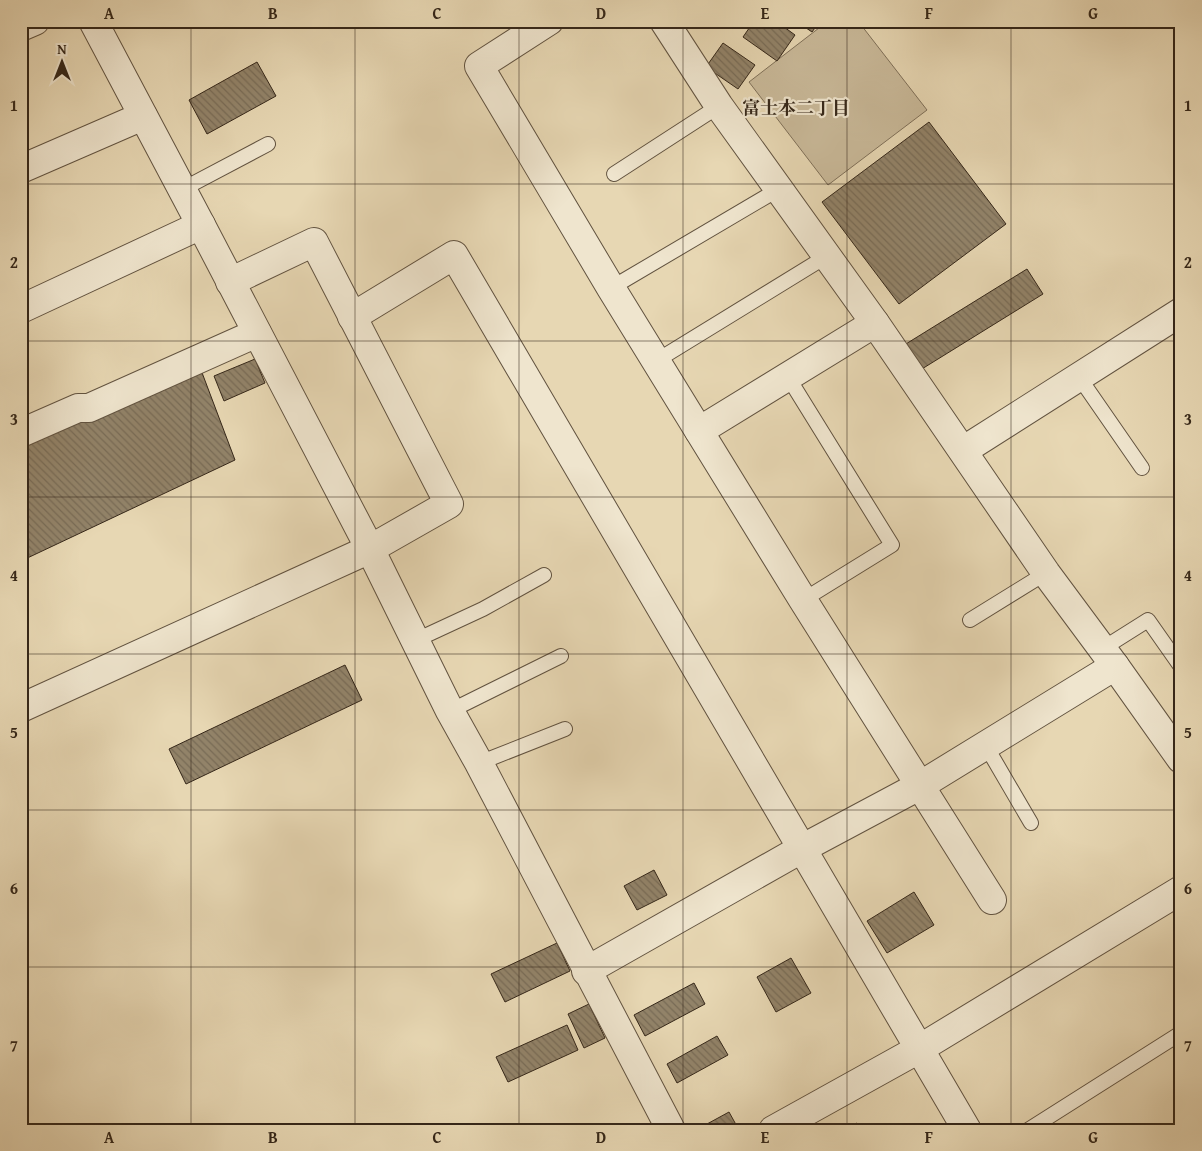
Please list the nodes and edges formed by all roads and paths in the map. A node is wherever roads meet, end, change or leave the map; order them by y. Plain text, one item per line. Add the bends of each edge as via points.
1 (35, 21) edge
2 (93, 21) edge
3 (549, 21) edge
4 (664, 21) edge
5 (21, 27) edge
6 (515, 30) edge
7 (719, 106) junction
8 (143, 116) junction
9 (268, 144) dead end
10 (21, 169) edge
11 (614, 174) dead end
12 (779, 189) junction
13 (182, 190) junction
14 (201, 225) junction
15 (827, 256) junction
16 (230, 282) junction
17 (611, 288) junction
18 (21, 309) edge
19 (1181, 312) edge
20 (352, 317) junction
21 (875, 322) junction
22 (257, 333) junction
23 (656, 361) junction
24 (788, 377) junction
25 (1079, 377) junction
26 (699, 431) junction
27 (21, 433) edge
28 (964, 450) junction
29 (1142, 468) dead end
30 (370, 549) junction
31 (1046, 573) junction
32 (544, 575) dead end
33 (803, 600) junction
34 (970, 620) dead end
35 (414, 642) junction
36 (561, 656) dead end
37 (1108, 657) junction
38 (1181, 667) edge
39 (21, 708) edge
40 (450, 711) junction
41 (565, 729) dead end
42 (986, 746) junction
43 (1179, 755) edge
44 (479, 763) junction
45 (921, 785) junction
46 (1031, 823) dead end
47 (803, 848) junction
48 (1181, 890) edge
49 (992, 900) dead end
50 (586, 971) junction
51 (1181, 1033) edge
52 (919, 1049) junction
53 (671, 1130) edge
54 (773, 1130) edge
55 (967, 1130) edge
56 (1028, 1130) edge

1 - 5 street
2 - 8 street
3 - 6 street
4 - 7 street
6 - 17 street via 479,66
7 - 11 lane
7 - 12 street
8 - 10 street
8 - 13 street
9 - 13 lane
12 - 15 street
12 - 17 lane
13 - 14 street
14 - 16 street
14 - 18 street
15 - 21 street
15 - 23 lane
16 - 20 street via 314,242
16 - 22 street
17 - 23 street
19 - 25 street
20 - 30 street via 449,504
20 - 47 street via 454,255
21 - 24 street
21 - 28 street
22 - 27 street via 89,408 78,408
22 - 30 street
23 - 26 street
24 - 26 street
24 - 33 lane via 892,545
25 - 28 street
25 - 29 lane
26 - 33 street
28 - 31 street
30 - 35 street
30 - 39 street
31 - 34 lane
31 - 37 street
32 - 35 lane
33 - 45 street
35 - 40 street
36 - 40 lane
37 - 38 lane via 1148,620
37 - 42 street
37 - 43 street
40 - 44 street
41 - 44 lane
42 - 45 street
42 - 46 lane
44 - 50 street
45 - 47 street
45 - 49 street
47 - 50 street
47 - 52 street
48 - 52 street
50 - 53 street
51 - 56 lane
52 - 54 street
52 - 55 street

